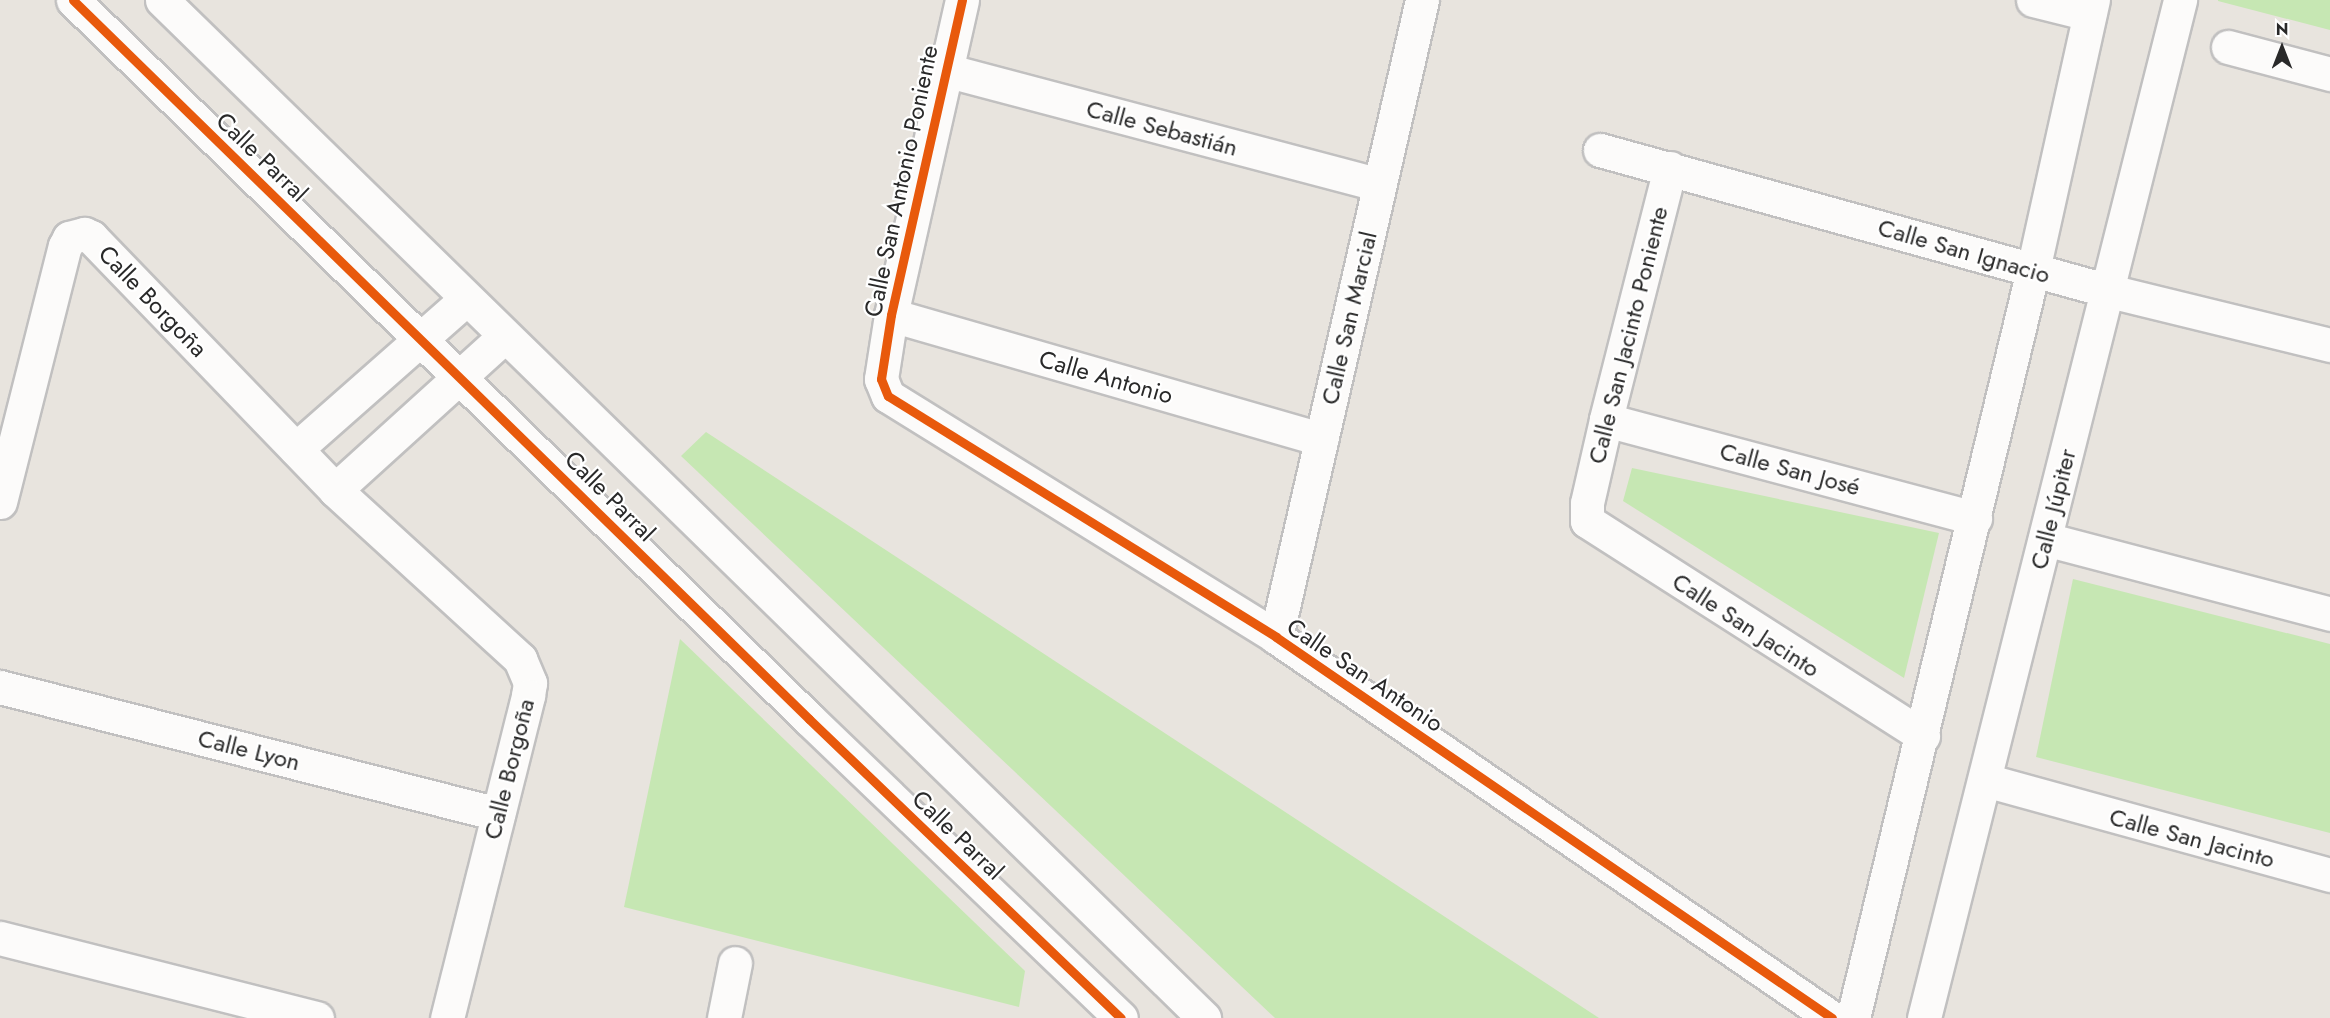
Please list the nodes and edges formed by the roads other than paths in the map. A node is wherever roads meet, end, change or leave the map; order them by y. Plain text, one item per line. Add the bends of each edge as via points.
1 (73, 0) edge
2 (162, 0) edge
3 (962, 0) edge
4 (1422, 0) edge
5 (2033, 0) edge
6 (2180, 0) edge
7 (2091, 7) edge
8 (2228, 47) dead end
9 (945, 70) junction
10 (2330, 74) edge
11 (1600, 150) dead end
12 (1670, 168) junction
13 (1379, 185) junction
14 (2033, 270) junction
15 (2109, 291) junction
16 (465, 300) junction
17 (891, 315) junction
18 (504, 337) junction
19 (421, 339) junction
20 (2330, 345) edge
21 (882, 370) joint
22 (459, 376) junction
23 (1606, 420) junction
24 (1321, 439) junction
25 (296, 449) junction
26 (335, 490) junction
27 (0, 501) edge
28 (1587, 503) joint
29 (1975, 518) junction
30 (2045, 539) junction
31 (2330, 614) edge
32 (1276, 637) junction
33 (0, 687) edge
34 (1923, 736) junction
35 (1985, 780) junction
36 (498, 814) junction
37 (2330, 875) edge
38 (0, 938) edge
39 (735, 963) dead end
40 (317, 1018) edge
41 (447, 1018) edge
42 (724, 1018) edge
43 (1121, 1018) edge
44 (1204, 1018) edge
45 (1832, 1018) edge
46 (1853, 1018) edge
47 (1924, 1018) edge

1 - 19 street, Calle Parral
2 - 16 street, Calle Parral
3 - 9 street, Calle San Antonio Poniente
4 - 13 street, Calle San Marcial
5 - 7 street
6 - 15 street, Calle Júpiter
7 - 14 street
8 - 10 street
9 - 13 street, Calle Sebastián
9 - 17 street, Calle San Antonio Poniente
11 - 12 street, Calle San Ignacio
12 - 14 street, Calle San Ignacio
12 - 23 street, Calle San Jacinto Poniente
13 - 24 street, Calle San Marcial
14 - 15 street, Calle San Ignacio
14 - 29 street
15 - 20 street, Calle San Ignacio
15 - 30 street, Calle Júpiter
16 - 18 street, Calle Parral
16 - 19 street
17 - 21 street, Calle San Antonio Poniente
17 - 24 street, Calle Antonio
18 - 22 street
18 - 44 street, Calle Parral
19 - 22 street, Calle Parral
19 - 25 street
21 - 32 street, Calle San Antonio via 880,379 888,396
22 - 26 street
22 - 43 street, Calle Parral
23 - 28 street, Calle San Jacinto Poniente
23 - 29 street, Calle San José
24 - 32 street, Calle San Marcial
25 - 26 street, Calle Borgoña
25 - 27 street, Calle Borgoña via 91,237 75,235 65,246
26 - 36 street, Calle Borgoña via 520,659 527,671 528,696
28 - 34 street, Calle San Jacinto via 1587,521 1591,526
29 - 34 street
30 - 31 street
30 - 35 street, Calle Júpiter
32 - 45 street, Calle San Antonio
33 - 36 street, Calle Lyon
34 - 46 street
35 - 37 street, Calle San Jacinto
35 - 47 street, Calle Júpiter
36 - 41 street, Calle Borgoña
38 - 40 street
39 - 42 street

